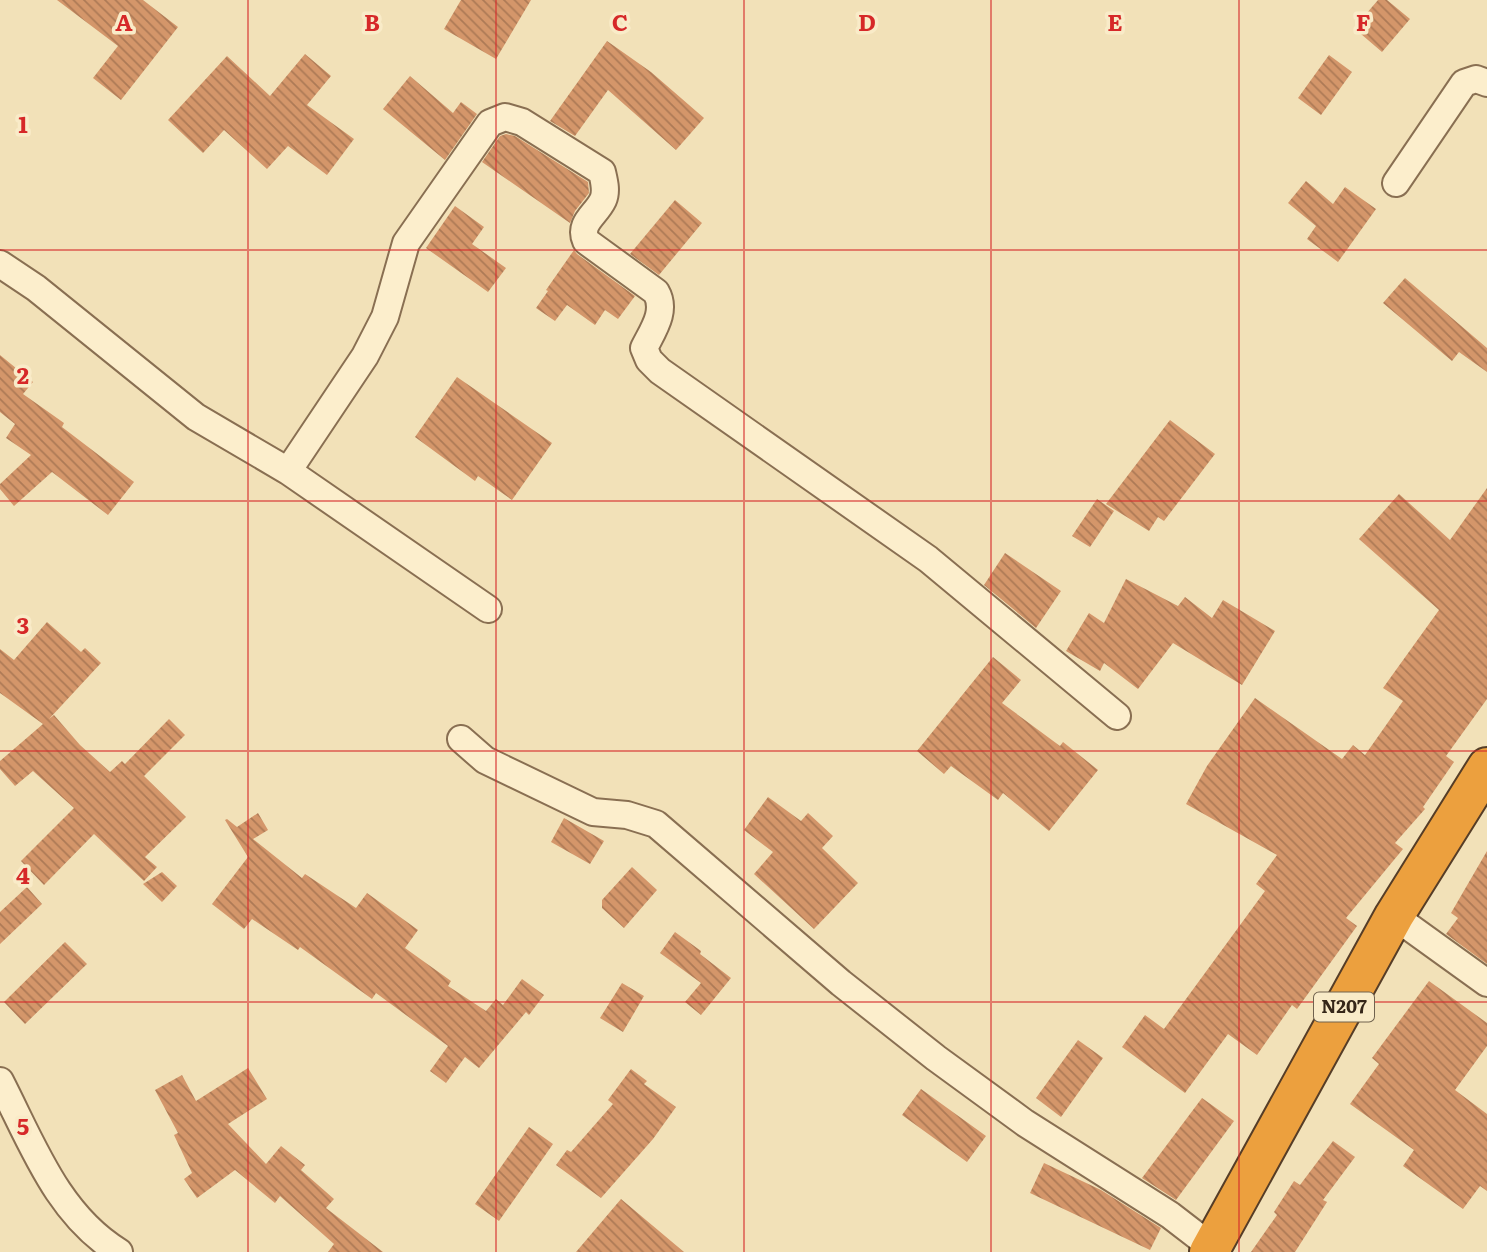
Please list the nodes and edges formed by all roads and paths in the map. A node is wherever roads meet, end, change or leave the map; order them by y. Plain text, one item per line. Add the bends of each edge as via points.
1 (1487, 83) edge
2 (1396, 183) dead end
3 (0, 264) edge
4 (288, 471) junction
5 (488, 609) dead end
6 (1117, 716) dead end
7 (461, 739) dead end
8 (1487, 766) edge
9 (1394, 916) junction
10 (1487, 982) edge
11 (0, 1081) edge
12 (1213, 1250) edge
13 (119, 1252) edge

1 - 2 street via 1476,79 1464,83
3 - 4 street via 196,417
4 - 5 street
4 - 6 street via 365,356 385,317 406,243 490,123 505,117 522,122 602,172 604,199 583,234 661,300 644,348 654,366 928,559
7 - 12 street via 485,760 593,812 656,824 936,1058 1025,1122 1170,1215
8 - 9 highway, N207
9 - 10 street
9 - 12 highway, N207
11 - 13 street via 54,1186 73,1213

